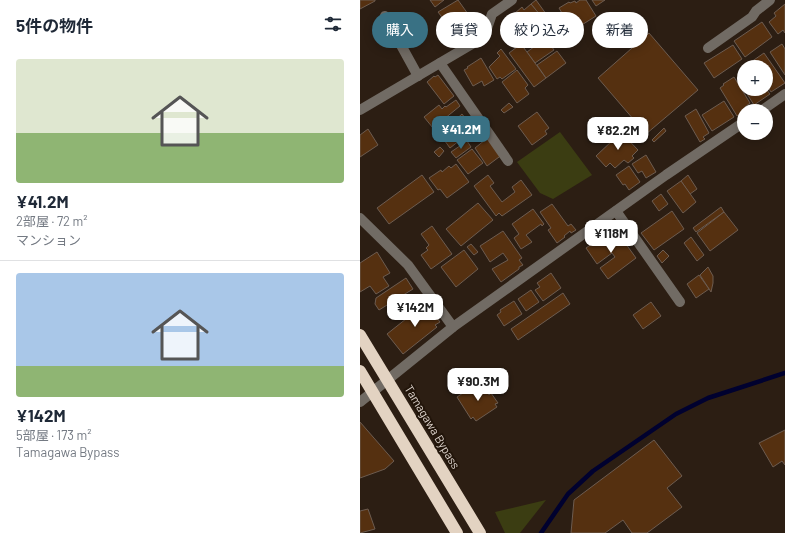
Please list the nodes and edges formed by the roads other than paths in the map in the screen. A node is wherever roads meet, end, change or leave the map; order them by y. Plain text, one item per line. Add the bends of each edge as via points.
1 (512, 0) edge
2 (770, 0) edge
3 (403, 48) edge
4 (708, 48) dead end
5 (440, 63) junction
6 (418, 76) junction
7 (785, 94) edge
8 (770, 104) edge
9 (360, 110) edge
10 (737, 127) edge
11 (508, 161) dead end
12 (616, 211) junction
13 (360, 218) edge
14 (680, 302) dead end
15 (453, 327) junction
16 (360, 335) edge
17 (360, 371) edge
18 (387, 379) junction
19 (372, 392) junction
20 (360, 402) edge
21 (457, 533) edge
22 (480, 533) edge

1 - 5 street via 492,14 484,37
2 - 4 street via 752,17
3 - 6 street
5 - 6 street
5 - 11 street
6 - 9 street
7 - 8 street
10 - 12 street
12 - 14 street
12 - 15 street
13 - 15 street via 408,266
15 - 18 street
16 - 18 highway, Tamagawa Bypass
17 - 19 highway
18 - 19 street
18 - 22 highway, Tamagawa Bypass
19 - 20 street
19 - 21 highway

